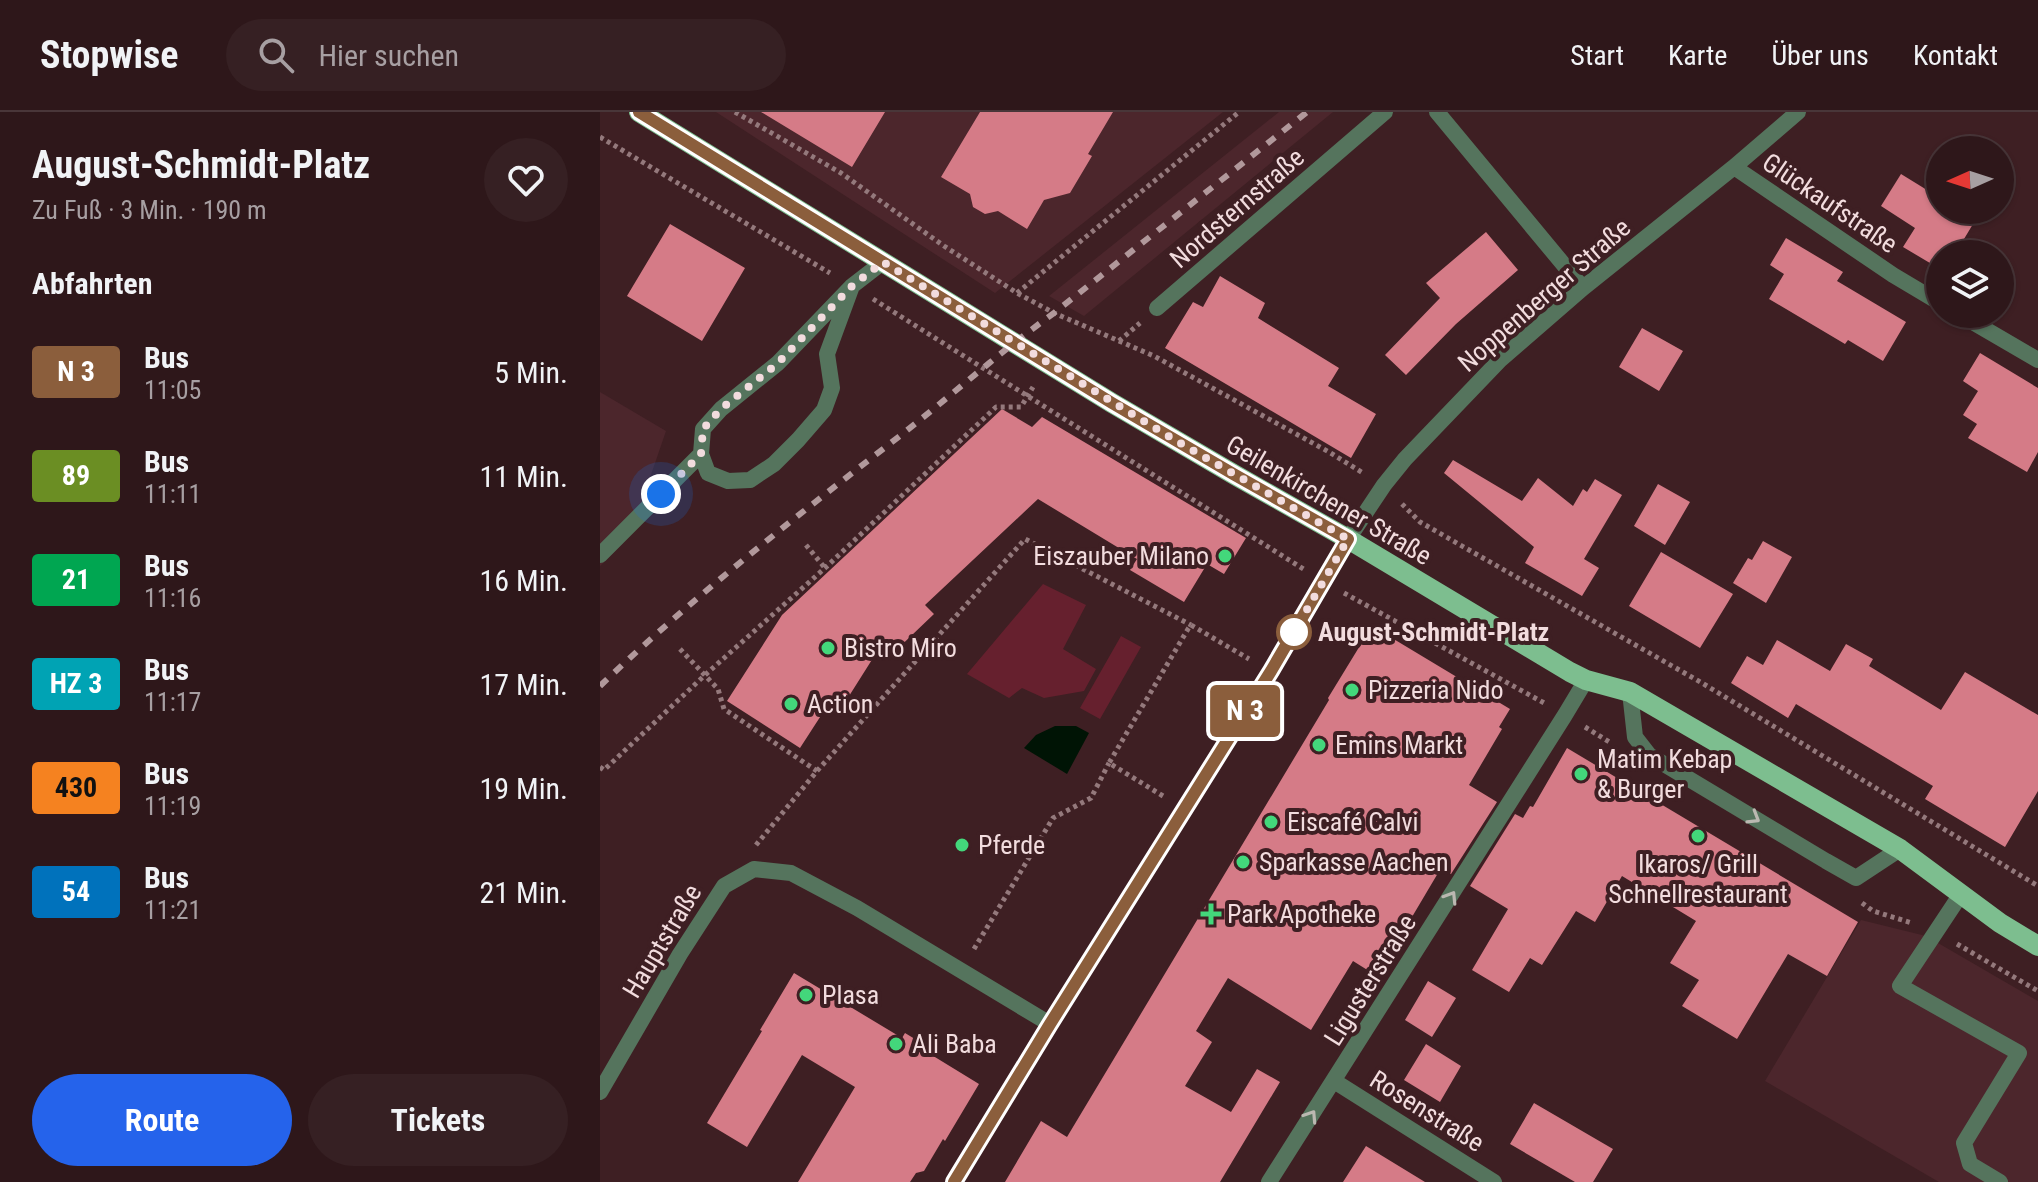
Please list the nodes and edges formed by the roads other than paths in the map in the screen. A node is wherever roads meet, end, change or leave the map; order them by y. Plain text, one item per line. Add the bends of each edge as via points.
1 (639, 112) edge
2 (1385, 112) edge
3 (1437, 112) edge
4 (1798, 112) edge
5 (662, 118) edge
6 (1734, 167) junction
7 (883, 262) junction
8 (852, 286) junction
9 (1583, 288) junction
10 (1926, 295) edge
11 (1157, 308) dead end
12 (1983, 328) edge
13 (2038, 360) edge
14 (701, 454) junction
15 (1348, 539) junction
16 (600, 555) edge
17 (1586, 680) junction
18 (1630, 692) junction
19 (1900, 849) junction
20 (1961, 894) junction
21 (2038, 946) edge
22 (1050, 1024) junction
23 (1334, 1081) junction
24 (600, 1092) edge
25 (954, 1182) edge
26 (1269, 1182) edge
27 (1494, 1182) edge
28 (2000, 1182) edge

1 - 5 main road, Geilenkirchener Straße
2 - 11 street, Nordsternstraße
3 - 9 street
4 - 6 street, Noppenberger Straße
5 - 7 main road, Geilenkirchener Straße
6 - 9 street, Noppenberger Straße
6 - 10 street, Glückaufstraße
7 - 8 street
7 - 15 main road, Geilenkirchener Straße
8 - 14 street via 778,363 703,429
8 - 14 street via 827,354 832,388 824,410 798,440 750,480 728,481 708,473
9 - 15 street, Noppenberger Straße via 1500,360 1405,459
12 - 13 street
14 - 16 street
15 - 17 main road, Geilenkirchener Straße
15 - 22 main road
17 - 18 main road, Geilenkirchener Straße
23 -> 17 street, Ligusterstraße
18 - 19 main road, Geilenkirchener Straße
18 -> 19 street via 1635,737 1649,755 1826,861 1856,878
19 - 20 main road, Geilenkirchener Straße
20 - 21 main road, Geilenkirchener Straße
20 - 28 street via 1900,986 2019,1053 1964,1143 1970,1164
22 - 24 street, Hauptstraße via 791,873 754,869 724,886
22 - 25 main road
26 -> 23 street, Ligusterstraße
23 - 27 street, Rosenstraße

